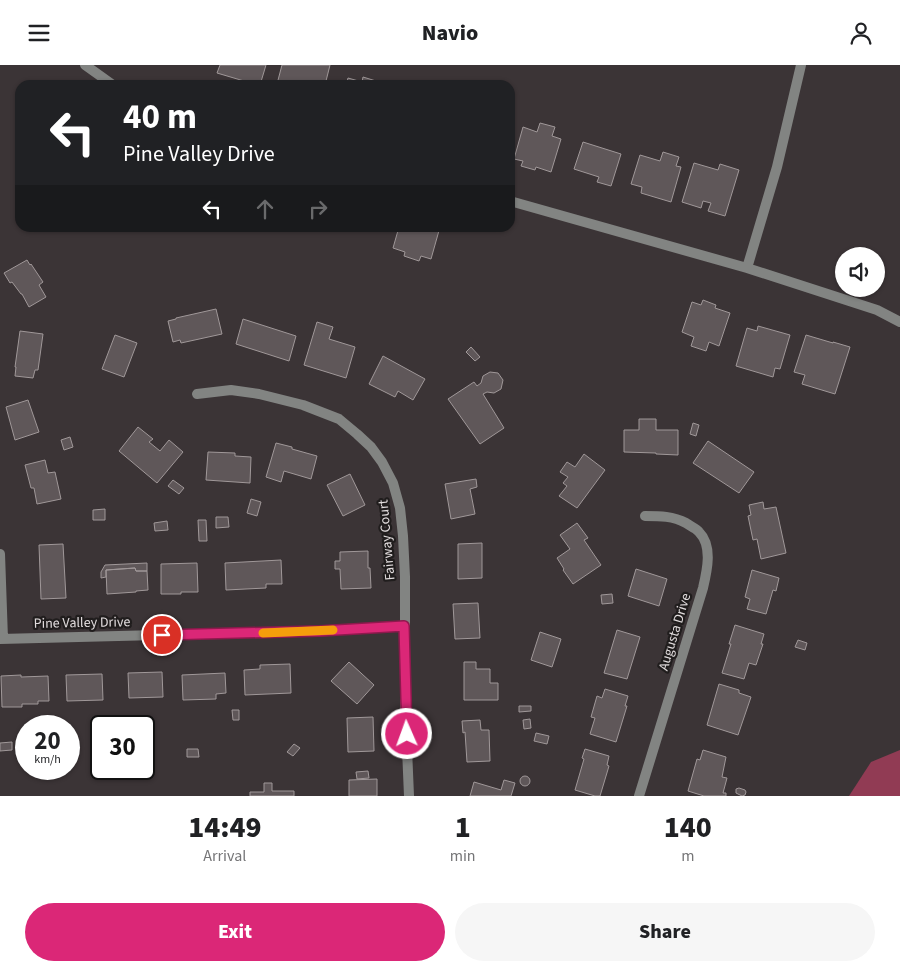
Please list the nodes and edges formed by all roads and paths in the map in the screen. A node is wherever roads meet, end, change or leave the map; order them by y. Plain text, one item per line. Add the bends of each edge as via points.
1 (85, 65) edge
2 (801, 65) edge
3 (106, 80) edge
4 (515, 202) edge
5 (747, 268) junction
6 (900, 322) edge
7 (198, 394) dead end
8 (644, 517) dead end
9 (0, 553) edge
10 (404, 626) junction
11 (2, 639) edge
12 (409, 796) edge
13 (639, 796) edge

1 - 3 street
2 - 5 street via 777,167
4 - 5 street
5 - 6 street via 877,310
7 - 10 street, Fairway Court via 231,390 303,405 339,419 371,447 393,483 400,508 405,577
8 - 13 street, Augusta Drive via 673,518 699,531 705,540 708,562 703,588
9 - 11 street
10 - 11 street, Pine Valley Drive
10 - 12 street, Fairway Court

